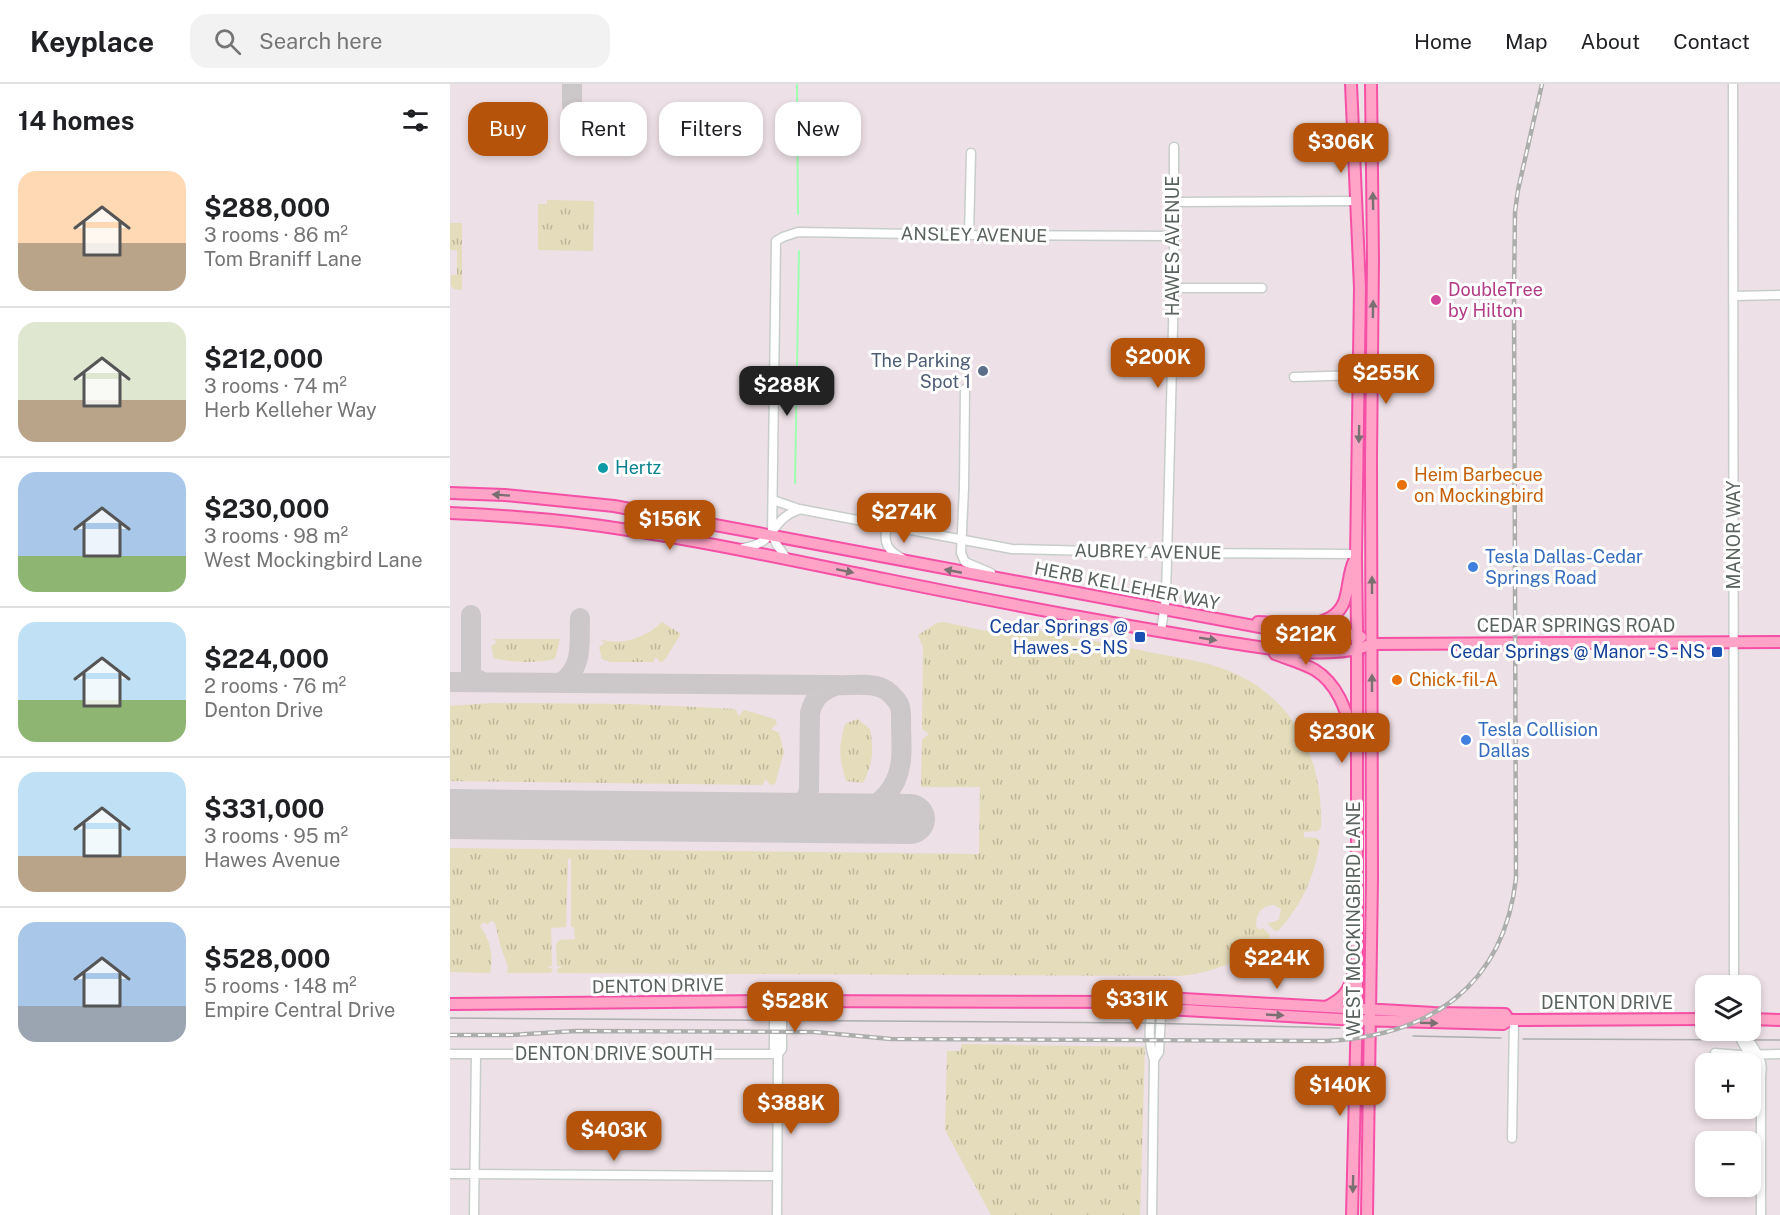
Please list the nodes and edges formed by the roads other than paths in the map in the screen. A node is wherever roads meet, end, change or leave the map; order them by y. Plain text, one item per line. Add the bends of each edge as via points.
1 (1351, 84) edge
2 (1371, 84) edge
3 (1733, 84) edge
4 (1352, 116) junction
5 (1372, 116) junction
6 (1174, 147) dead end
7 (971, 153) dead end
8 (1357, 201) junction
9 (1174, 202) junction
10 (969, 235) junction
11 (1174, 236) junction
12 (1359, 259) junction
13 (1373, 260) junction
14 (1174, 288) junction
15 (1262, 288) dead end
16 (1780, 295) edge
17 (1733, 296) junction
18 (1360, 375) junction
19 (1372, 375) junction
20 (1294, 377) dead end
21 (966, 389) dead end
22 (1358, 459) junction
23 (1371, 459) junction
24 (450, 493) edge
25 (773, 500) junction
26 (799, 509) junction
27 (450, 513) edge
28 (886, 526) junction
29 (772, 535) junction
30 (963, 540) junction
31 (736, 549) junction
32 (1167, 553) junction
33 (1356, 556) junction
34 (788, 559) junction
35 (916, 564) junction
36 (1011, 581) junction
37 (1164, 610) junction
38 (1245, 625) junction
39 (1161, 631) junction
40 (1357, 635) junction
41 (1734, 642) junction
42 (1780, 642) edge
43 (1372, 644) junction
44 (1255, 646) junction
45 (1357, 650) junction
46 (1356, 742) junction
47 (1357, 878) junction
48 (1372, 879) junction
49 (1357, 960) junction
50 (1734, 975) edge
51 (778, 1001) junction
52 (1155, 1002) junction
53 (450, 1004) edge
54 (1326, 1007) junction
55 (1357, 1015) junction
56 (1370, 1015) junction
57 (1695, 1019) edge
58 (1761, 1019) edge
59 (1511, 1020) junction
60 (1780, 1020) edge
61 (1742, 1042) joint
62 (1730, 1053) edge
63 (1752, 1053) edge
64 (450, 1054) edge
65 (476, 1054) junction
66 (778, 1054) junction
67 (1780, 1054) edge
68 (1761, 1055) edge
69 (1761, 1119) edge
70 (1512, 1138) dead end
71 (1353, 1149) junction
72 (1368, 1149) junction
73 (450, 1174) edge
74 (475, 1174) junction
75 (777, 1176) junction
76 (474, 1215) edge
77 (777, 1215) edge
78 (1152, 1215) edge
79 (1352, 1215) edge
80 (1367, 1215) edge
81 (1761, 1215) edge

1 - 4 main road, WEST MOCKINGBIRD LANE
2 - 5 main road, WEST MOCKINGBIRD LANE
3 - 17 street, MANOR WAY
4 - 5 main road
4 - 8 main road, WEST MOCKINGBIRD LANE
13 -> 5 main road, WEST MOCKINGBIRD LANE
6 - 9 street, HAWES AVENUE
7 - 10 street
8 - 9 street
8 - 12 main road, WEST MOCKINGBIRD LANE
9 - 11 street, HAWES AVENUE
10 - 11 street, ANSLEY AVENUE
10 - 25 street, ANSLEY AVENUE via 798,232 776,241
11 - 14 street, HAWES AVENUE
12 - 13 main road
12 - 18 main road, WEST MOCKINGBIRD LANE
19 -> 13 main road, WEST MOCKINGBIRD LANE
14 - 15 street
14 - 32 street, HAWES AVENUE
16 - 17 street
17 - 41 street, MANOR WAY
18 - 19 main road
18 - 20 street
18 -> 22 main road, WEST MOCKINGBIRD LANE
19 - 23 main road, WEST MOCKINGBIRD LANE
21 - 30 street
22 - 23 main road
22 - 33 main road, WEST MOCKINGBIRD LANE
43 -> 23 main road, WEST MOCKINGBIRD LANE
29 -> 24 main road, HERB KELLEHER WAY via 585,502
25 - 26 street, AUBREY AVENUE
25 - 29 street
26 - 28 street, AUBREY AVENUE
26 - 29 street via 783,517
27 - 31 main road, HERB KELLEHER WAY via 582,523
28 - 30 street, AUBREY AVENUE
28 - 35 street via 887,547 893,554
29 - 31 street via 754,547
29 - 34 street
29 - 35 main road, HERB KELLEHER WAY
30 - 32 street, AUBREY AVENUE via 1012,549
30 - 36 street via 961,554 965,562
31 - 34 main road, HERB KELLEHER WAY
32 - 33 street, AUBREY AVENUE
32 - 37 street, HAWES AVENUE
33 - 38 main road via 1345,600 1328,619 1306,624
33 - 40 main road, WEST MOCKINGBIRD LANE
34 -> 39 main road, HERB KELLEHER WAY
36 -> 35 main road, HERB KELLEHER WAY
36 - 37 main road, HERB KELLEHER WAY
37 - 38 main road, HERB KELLEHER WAY
37 - 39 street, HAWES AVENUE
38 - 40 main road, HERB KELLEHER WAY
39 -> 44 main road, HERB KELLEHER WAY
40 - 43 main road, HERB KELLEHER WAY
40 - 45 main road, WEST MOCKINGBIRD LANE
41 - 42 main road, CEDAR SPRINGS ROAD
41 - 43 main road, CEDAR SPRINGS ROAD
41 - 50 street, MANOR WAY
43 - 45 main road, HERB KELLEHER WAY
48 -> 43 main road, WEST MOCKINGBIRD LANE
44 - 45 main road, HERB KELLEHER WAY via 1304,652
44 - 46 main road via 1313,669 1325,678 1340,698
45 - 46 main road, WEST MOCKINGBIRD LANE
46 - 47 main road, WEST MOCKINGBIRD LANE
47 - 48 main road
47 - 49 main road, WEST MOCKINGBIRD LANE
48 - 56 main road, WEST MOCKINGBIRD LANE
49 - 54 main road via 1344,996
49 - 55 main road, WEST MOCKINGBIRD LANE
51 - 52 main road, DENTON DRIVE
51 - 53 main road, DENTON DRIVE
51 - 66 street via 782,1049
52 - 54 main road, DENTON DRIVE via 1166,998
52 -> 55 main road, DENTON DRIVE via 1167,1009
52 - 78 street via 1150,1015 1154,1060
54 - 55 main road, DENTON DRIVE
55 - 56 main road, DENTON DRIVE
55 - 71 main road, WEST MOCKINGBIRD LANE
56 - 59 main road, DENTON DRIVE via 1431,1023 1503,1024
56 - 72 main road, WEST MOCKINGBIRD LANE
57 - 59 main road, DENTON DRIVE
58 - 60 main road
59 - 70 street
61 - 62 street
61 - 63 street
64 - 65 street, DENTON DRIVE SOUTH
65 - 66 street, DENTON DRIVE SOUTH
65 - 74 street
66 - 75 street
67 - 68 street
69 - 81 street
71 - 72 main road
71 -> 79 main road, WEST MOCKINGBIRD LANE
72 - 80 main road, WEST MOCKINGBIRD LANE
73 - 74 street
74 - 75 street
74 - 76 street
75 - 77 street

